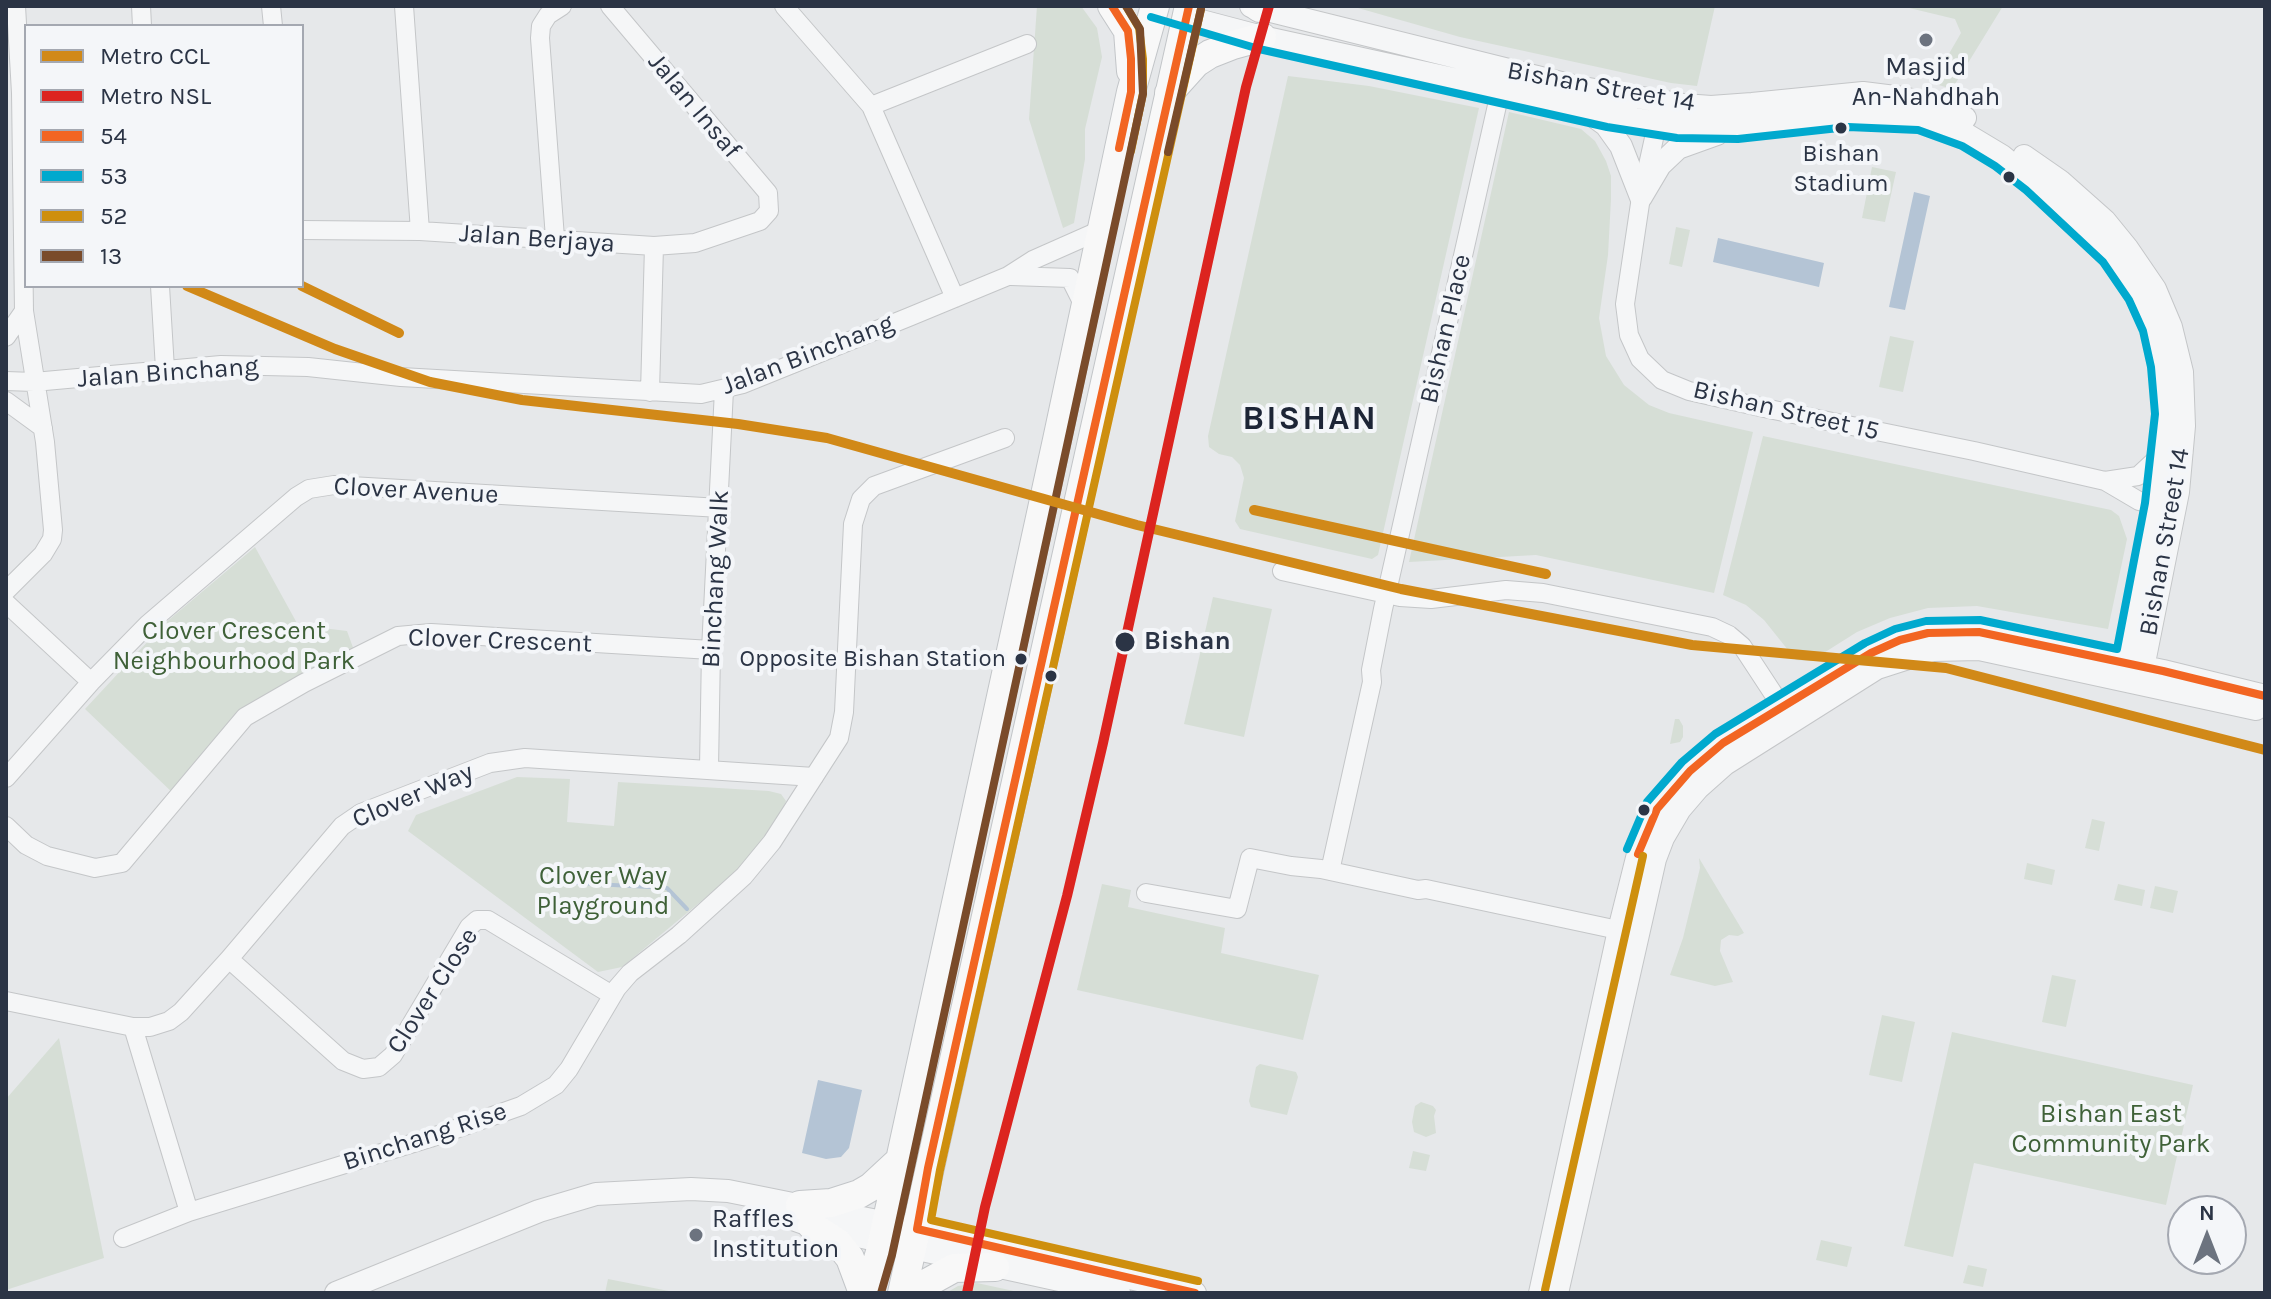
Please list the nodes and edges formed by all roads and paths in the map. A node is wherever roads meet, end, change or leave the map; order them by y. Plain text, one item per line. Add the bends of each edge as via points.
1 (16, 6) edge
2 (404, 6) edge
3 (562, 6) edge
4 (610, 6) edge
5 (1112, 6) edge
6 (1155, 6) edge
7 (789, 7) edge
8 (1256, 7) edge
9 (1188, 12) edge
10 (1262, 37) junction
11 (1027, 44) dead end
12 (1493, 68) junction
13 (1502, 90) junction
14 (1131, 92) junction
15 (1169, 94) junction
16 (1662, 100) junction
17 (871, 106) junction
18 (1584, 108) junction
19 (1657, 123) junction
20 (1737, 127) junction
21 (1641, 197) junction
22 (769, 211) joint
23 (1103, 229) junction
24 (304, 230) edge
25 (420, 231) junction
26 (555, 238) junction
27 (654, 246) junction
28 (1008, 276) junction
29 (160, 288) edge
30 (955, 298) junction
31 (1086, 310) junction
32 (24, 311) junction
33 (6, 337) edge
34 (165, 369) junction
35 (6, 381) edge
36 (34, 382) junction
37 (724, 390) junction
38 (650, 392) junction
39 (6, 401) edge
40 (43, 428) junction
41 (1005, 438) dead end
42 (2165, 451) junction
43 (2105, 481) junction
44 (2178, 492) junction
45 (2157, 505) junction
46 (720, 508) junction
47 (1282, 571) dead end
48 (6, 591) edge
49 (1387, 594) junction
50 (6, 603) edge
51 (711, 650) junction
52 (2133, 673) junction
53 (91, 682) junction
54 (2265, 696) edge
55 (1782, 707) junction
56 (2265, 711) edge
57 (709, 768) junction
58 (814, 777) junction
59 (6, 778) edge
60 (6, 826) edge
61 (1326, 870) junction
62 (1146, 893) dead end
63 (1627, 936) junction
64 (229, 959) junction
65 (612, 995) junction
66 (6, 1001) edge
67 (133, 1027) junction
68 (898, 1162) junction
69 (189, 1212) junction
70 (806, 1216) junction
71 (884, 1231) junction
72 (123, 1238) dead end
73 (915, 1238) junction
74 (995, 1267) junction
75 (336, 1293) edge
76 (360, 1293) edge
77 (866, 1293) edge
78 (902, 1293) edge
79 (915, 1293) edge
80 (1119, 1293) edge
81 (1195, 1293) edge
82 (1540, 1293) edge
83 (1557, 1293) edge

1 - 32 street
2 - 25 street
3 - 26 street via 548,15 540,38
4 - 22 street, Jalan Insaf via 768,193
5 - 14 main road via 1128,31
6 - 14 main road
7 - 17 street
8 - 12 street, Bishan Street 14
9 - 10 street, Bishan Street 14
9 - 15 main road
10 - 13 street, Bishan Street 14
10 - 15 main road via 1210,54
11 - 17 street
12 - 13 street via 1503,79
12 - 16 street, Bishan Street 14
13 - 18 street, Bishan Street 14
13 - 49 street, Bishan Place
14 - 23 main road
15 - 73 main road
16 - 19 street, Bishan Street 15
16 - 44 street, Bishan Street 14 via 1711,107 1863,93 1903,98 1965,118 2060,181 2127,248 2155,289 2171,327 2182,372
17 - 30 street
18 - 19 street, Bishan Street 14
18 - 21 street via 1621,146
19 - 20 street, Bishan Street 14
19 - 21 street, Bishan Street 15
20 - 21 street via 1678,148 1660,165
20 - 42 street, Bishan Street 14 via 1899,115 1942,125 2002,156 2112,254 2140,294 2163,365
21 - 43 street, Bishan Street 15 via 1625,304 1629,335 1640,359 1662,380 1689,391
22 - 27 street, Jalan Berjaya via 760,221 695,243
23 - 28 street, Jalan Binchang
23 - 31 main road
24 - 25 street, Jalan Berjaya
25 - 26 street, Jalan Berjaya
26 - 27 street, Jalan Berjaya
27 - 38 street
28 - 30 street, Jalan Binchang
28 - 31 street, Jalan Binchang via 1070,278
29 - 34 street
30 - 37 street, Jalan Binchang
31 - 68 main road
32 - 33 street
32 - 36 street
34 - 36 street, Jalan Binchang
34 - 38 street, Jalan Binchang via 308,367
35 - 36 street, Jalan Binchang
36 - 40 street
37 - 38 street, Jalan Binchang
37 - 46 street, Binchang Walk
39 - 40 street
40 - 48 street via 52,539
41 - 58 street, Binchang Rise via 874,486 861,499 853,524 842,725
42 - 43 street, Bishan Street 15 via 2138,476
42 - 45 street, Bishan Street 14
43 - 45 street, Bishan Street 15
44 - 45 street
44 - 52 street, Bishan Street 14
45 - 52 street, Bishan Street 14
46 - 51 street, Binchang Walk
46 - 53 street, Clover Avenue via 317,487 296,497 193,585
47 - 49 street
49 - 55 street via 1431,599 1506,590 1543,593 1712,627 1742,646
49 - 61 street, Bishan Place via 1372,682
50 - 53 street
51 - 57 street, Binchang Walk
51 - 60 street, Clover Crescent via 431,633 398,636 245,717 122,863 95,868 47,856
52 - 54 street
52 - 55 street via 1979,632 1928,633 1871,653
52 - 56 street
52 - 63 street via 1979,649 1933,650 1877,668 1725,764 1698,788 1663,838
53 - 59 street, Clover Avenue
55 - 63 street via 1723,743 1657,809 1632,874
57 - 58 street, Clover Way
57 - 64 street, Clover Way via 505,760 361,813 333,835
58 - 65 street, Binchang Rise via 744,876 630,973
61 - 62 street via 1250,858 1239,907 1233,911
61 - 63 street
63 - 82 street
63 - 83 street
64 - 65 street, Clover Close via 358,1069 373,1069 393,1055 477,920 488,920
64 - 67 street, Clover Way via 174,1018
65 - 69 street, Binchang Rise via 563,1078 530,1101 430,1138
66 - 67 street, Clover Way
67 - 69 street
68 - 70 main road via 871,1187
68 - 71 main road
69 - 72 street, Binchang Rise
70 - 71 street
70 - 75 street via 711,1189 596,1194 539,1211
70 - 76 street via 691,1198 601,1202 549,1216
70 - 77 main road via 850,1258
71 - 73 street
71 - 77 main road
73 - 74 street
73 - 78 main road
73 - 81 street
74 - 79 main road via 954,1268
74 - 80 street

